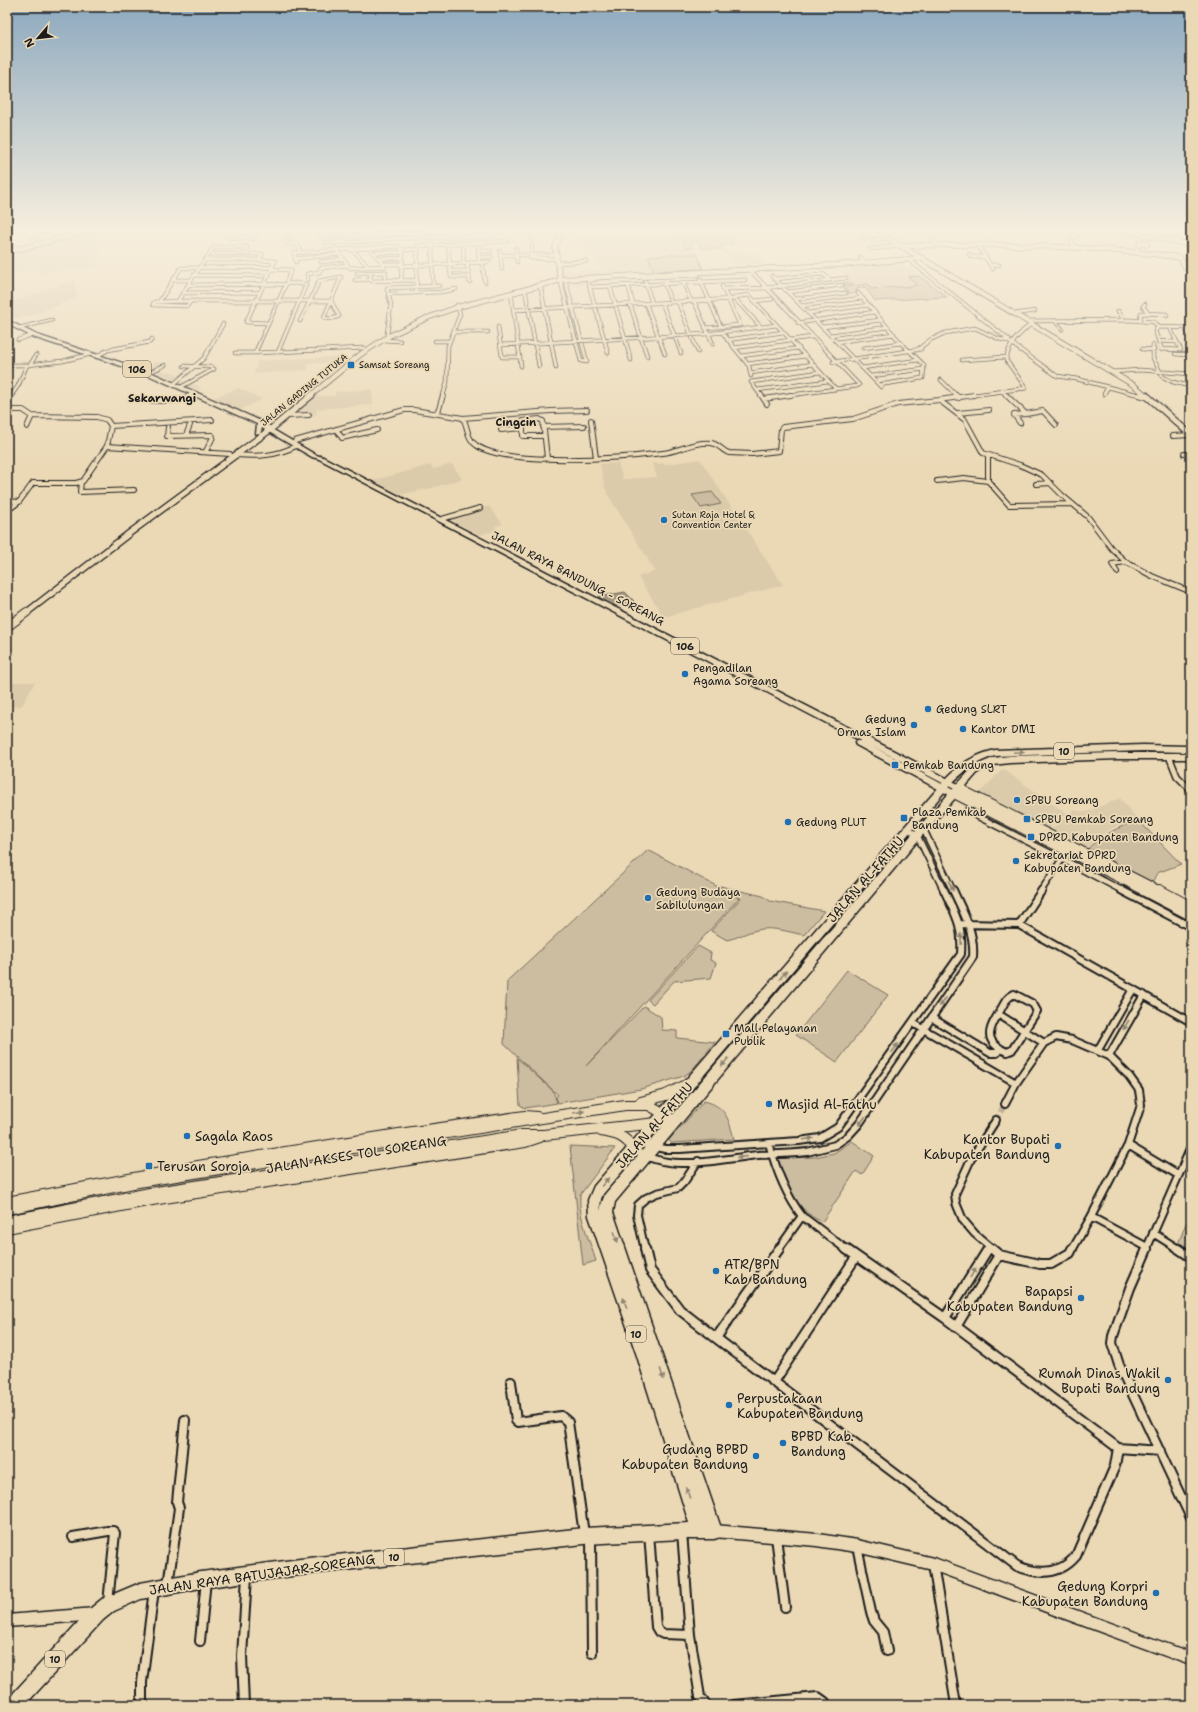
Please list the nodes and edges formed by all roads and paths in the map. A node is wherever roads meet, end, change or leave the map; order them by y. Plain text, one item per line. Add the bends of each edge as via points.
1 (573, 307) edge
2 (253, 308) edge
3 (275, 308) edge
4 (296, 308) edge
5 (305, 308) edge
6 (328, 308) edge
7 (335, 308) edge
8 (390, 308) edge
9 (453, 308) edge
10 (458, 308) edge
11 (567, 308) joint
12 (595, 308) edge
13 (616, 308) edge
14 (633, 308) edge
15 (647, 308) edge
16 (664, 308) edge
17 (680, 308) edge
18 (695, 308) edge
19 (713, 308) edge
20 (743, 308) joint
21 (761, 308) edge
22 (781, 308) edge
23 (782, 308) edge
24 (803, 308) edge
25 (847, 308) edge
26 (871, 308) edge
27 (969, 308) edge
28 (1005, 308) edge
29 (1144, 308) edge
30 (529, 309) junction
31 (545, 309) junction
32 (732, 309) joint
33 (513, 310) joint
34 (1035, 311) dead end
35 (1118, 311) dead end
36 (875, 312) junction
37 (808, 313) junction
38 (1148, 313) junction
39 (1015, 314) junction
40 (1168, 316) dead end
41 (52, 320) dead end
42 (815, 320) junction
43 (881, 320) junction
44 (1124, 320) junction
45 (1140, 320) junction
46 (300, 321) dead end
47 (1055, 321) junction
48 (7, 322) edge
49 (269, 323) junction
50 (797, 323) junction
51 (1029, 323) junction
52 (223, 324) dead end
53 (777, 325) junction
54 (571, 326) junction
55 (578, 326) junction
56 (498, 327) dead end
57 (721, 327) junction
58 (761, 327) junction
59 (888, 327) junction
60 (1158, 327) junction
61 (19, 328) junction
62 (705, 328) junction
63 (822, 328) junction
64 (1185, 328) junction
65 (1191, 328) edge
66 (1062, 330) dead end
67 (1171, 330) dead end
68 (454, 332) junction
69 (488, 332) dead end
70 (722, 332) junction
71 (784, 332) junction
72 (708, 334) junction
73 (894, 334) junction
74 (32, 335) junction
75 (388, 335) junction
76 (691, 335) junction
77 (830, 335) junction
78 (675, 336) junction
79 (658, 337) junction
80 (811, 337) junction
81 (641, 338) junction
82 (1191, 338) edge
83 (152, 339) dead end
84 (625, 339) junction
85 (18, 340) dead end
86 (383, 340) junction
87 (604, 340) junction
88 (727, 340) junction
89 (791, 340) junction
90 (854, 340) junction
91 (400, 341) dead end
92 (435, 341) dead end
93 (450, 341) junction
94 (575, 341) junction
95 (582, 341) junction
96 (1158, 341) junction
97 (552, 342) junction
98 (837, 342) junction
99 (901, 342) junction
100 (1011, 342) junction
101 (1177, 342) junction
102 (535, 343) junction
103 (518, 344) junction
104 (713, 344) dead end
105 (501, 345) junction
106 (364, 348) junction
107 (734, 348) junction
108 (798, 348) junction
109 (863, 348) junction
110 (1142, 349) dead end
111 (1154, 349) junction
112 (1162, 350) junction
113 (909, 351) junction
114 (1180, 351) junction
115 (698, 352) dead end
116 (1191, 352) edge
117 (235, 353) dead end
118 (255, 353) junction
119 (278, 353) junction
120 (608, 353) dead end
121 (682, 353) dead end
122 (665, 354) dead end
123 (36, 355) dead end
124 (94, 355) junction
125 (1191, 355) edge
126 (647, 356) dead end
127 (741, 356) junction
128 (806, 356) junction
129 (520, 357) junction
130 (872, 357) junction
131 (1006, 357) junction
132 (854, 359) junction
133 (631, 360) dead end
134 (918, 360) junction
135 (962, 360) dead end
136 (834, 362) junction
137 (747, 364) junction
138 (813, 364) junction
139 (7, 365) edge
140 (29, 365) junction
141 (165, 365) dead end
142 (184, 366) dead end
143 (195, 366) junction
144 (521, 366) dead end
145 (539, 366) dead end
146 (556, 368) dead end
147 (862, 368) junction
148 (924, 369) junction
149 (148, 372) junction
150 (337, 372) junction
151 (750, 372) junction
152 (820, 372) junction
153 (1112, 372) junction
154 (1161, 372) junction
155 (1180, 374) junction
156 (1191, 374) edge
157 (871, 376) junction
158 (1185, 378) dead end
159 (941, 380) dead end
160 (828, 381) junction
161 (751, 382) junction
162 (174, 384) junction
163 (1185, 385) dead end
164 (181, 387) junction
165 (1108, 387) junction
166 (836, 389) junction
167 (757, 390) junction
168 (1003, 392) junction
169 (195, 394) junction
170 (1104, 394) dead end
171 (959, 398) junction
172 (1150, 398) junction
173 (140, 399) dead end
174 (764, 400) junction
175 (939, 400) junction
176 (7, 404) edge
177 (767, 404) dead end
178 (7, 410) edge
179 (587, 410) dead end
180 (989, 410) dead end
181 (436, 413) junction
182 (958, 413) junction
183 (1026, 414) junction
184 (309, 415) dead end
185 (32, 416) junction
186 (287, 416) junction
187 (463, 418) junction
188 (212, 420) dead end
189 (591, 420) dead end
190 (1020, 423) dead end
191 (190, 425) dead end
192 (1056, 425) dead end
193 (111, 426) junction
194 (268, 426) junction
195 (584, 426) dead end
196 (28, 427) dead end
197 (168, 427) dead end
198 (543, 427) junction
199 (522, 428) junction
200 (336, 429) junction
201 (376, 430) dead end
202 (501, 430) dead end
203 (276, 433) junction
204 (186, 435) junction
205 (259, 435) junction
206 (1191, 435) edge
207 (544, 436) junction
208 (1173, 436) dead end
209 (296, 444) junction
210 (107, 446) junction
211 (206, 451) junction
212 (233, 454) junction
213 (1184, 454) dead end
214 (1191, 454) edge
215 (988, 456) junction
216 (547, 458) junction
217 (596, 458) junction
218 (937, 481) dead end
219 (988, 481) junction
220 (80, 482) junction
221 (1051, 483) junction
222 (1036, 484) dead end
223 (134, 490) dead end
224 (7, 501) edge
225 (18, 502) junction
226 (1072, 504) junction
227 (480, 508) dead end
228 (422, 510) junction
229 (7, 511) edge
230 (442, 519) junction
231 (1126, 562) junction
232 (1116, 572) dead end
233 (61, 583) junction
234 (1191, 592) edge
235 (7, 621) edge
236 (7, 627) edge
237 (1191, 750) edge
238 (1169, 756) junction
239 (1191, 756) edge
240 (945, 785) junction
241 (1191, 790) edge
242 (956, 791) junction
243 (967, 811) dead end
244 (915, 829) junction
245 (1062, 859) junction
246 (862, 883) junction
247 (872, 888) junction
248 (1191, 907) edge
249 (1191, 915) edge
250 (960, 924) junction
251 (970, 924) junction
252 (1019, 925) junction
253 (1191, 927) edge
254 (816, 936) junction
255 (826, 943) junction
256 (1133, 988) junction
257 (1144, 995) junction
258 (758, 1005) junction
259 (769, 1011) junction
260 (998, 1014) junction
261 (932, 1018) junction
262 (1191, 1022) edge
263 (913, 1023) junction
264 (924, 1030) junction
265 (1026, 1030) junction
266 (1044, 1043) junction
267 (1000, 1048) junction
268 (1098, 1050) junction
269 (1108, 1056) junction
270 (693, 1081) junction
271 (1016, 1083) junction
272 (636, 1104) junction
273 (1005, 1104) tunnel mouth
274 (540, 1118) junction
275 (662, 1118) junction
276 (996, 1120) tunnel mouth
277 (676, 1121) junction
278 (586, 1130) junction
279 (543, 1135) junction
280 (769, 1143) junction
281 (1128, 1145) junction
282 (1191, 1147) edge
283 (642, 1149) junction
284 (772, 1154) junction
285 (698, 1161) junction
286 (240, 1166) junction
287 (1178, 1175) junction
288 (239, 1178) junction
289 (7, 1202) edge
290 (25, 1202) junction
291 (7, 1209) edge
292 (802, 1216) junction
293 (1091, 1216) junction
294 (7, 1221) edge
295 (7, 1228) edge
296 (1153, 1232) junction
297 (989, 1247) junction
298 (1147, 1247) junction
299 (999, 1255) junction
300 (856, 1257) junction
301 (1191, 1257) edge
302 (944, 1318) junction
303 (956, 1327) junction
304 (716, 1338) junction
305 (511, 1382) dead end
306 (774, 1382) junction
307 (185, 1420) dead end
308 (1118, 1448) junction
309 (1160, 1451) junction
310 (1191, 1518) edge
311 (682, 1531) junction
312 (707, 1531) junction
313 (649, 1533) junction
314 (588, 1536) junction
315 (73, 1537) dead end
316 (776, 1537) junction
317 (857, 1546) junction
318 (933, 1564) junction
319 (248, 1575) junction
320 (206, 1580) junction
321 (161, 1587) junction
322 (785, 1607) dead end
323 (102, 1609) junction
324 (7, 1620) edge
325 (690, 1635) junction
326 (200, 1641) dead end
327 (887, 1651) dead end
328 (592, 1653) dead end
329 (1191, 1659) edge
330 (14, 1705) edge
331 (142, 1705) edge
332 (244, 1705) edge
333 (706, 1705) edge
334 (734, 1705) edge
335 (825, 1705) edge
336 (956, 1705) edge

1 - 55 street
2 - 49 street via 247,323
3 - 49 street
4 - 119 street
5 - 46 street
6 - 7 street via 325,318 339,316
8 - 75 street
9 - 75 main road, JALAN GADING TUTUKA
10 - 68 street via 460,314
11 - 31 street
11 - 54 street
12 - 87 street
13 - 84 street
14 - 81 street
15 - 79 street
16 - 78 street
17 - 76 street
18 - 62 street
19 - 57 street
20 - 32 street
20 - 58 street
21 - 53 street
22 - 50 street
23 - 50 street
24 - 37 street
25 - 37 street
26 - 36 street
27 - 100 street
28 - 39 main road
29 - 38 street
30 - 31 street
30 - 33 street
30 - 102 street
31 - 97 street
32 - 57 street via 740,325
33 - 103 street
34 - 39 street
35 - 44 street
36 - 42 street
36 - 43 street
37 - 42 street
38 - 40 street
38 - 45 street via 1141,313
39 - 51 main road
41 - 61 street
42 - 50 street
42 - 63 street
43 - 59 street
43 - 63 street
44 - 45 street
44 - 47 street
45 - 60 street via 1155,322
47 - 51 street
47 - 66 street
48 - 61 main road, JALAN RAYA BANDUNG - SOREANG / 106
49 - 118 street
50 - 80 street
51 - 100 street
51 - 153 main road
52 - 143 street via 204,358
53 - 58 street
53 - 71 street
54 - 55 street
54 - 94 street
55 - 95 street
56 - 105 street
57 - 62 street
58 - 70 street
59 - 73 street
59 - 77 street
60 - 64 street
60 - 96 street via 1155,331
61 - 74 main road, JALAN RAYA BANDUNG - SOREANG / 106
62 - 72 street
63 - 77 street
64 - 65 street
64 - 82 street
67 - 101 street
68 - 69 street
68 - 93 street
70 - 72 street
70 - 88 street
71 - 88 street
71 - 89 street
72 - 76 street
72 - 104 street
73 - 90 street
73 - 99 street
74 - 85 street
74 - 124 main road, JALAN RAYA BANDUNG - SOREANG / 106
75 - 86 main road, JALAN GADING TUTUKA
75 - 106 main road, JALAN GADING TUTUKA
76 - 78 street
76 - 115 street
77 - 98 street
78 - 79 street
78 - 121 street
79 - 81 street
79 - 122 street
80 - 89 street
80 - 136 street
81 - 84 street
81 - 126 street
83 - 124 street via 150,342
84 - 87 street
84 - 133 street
86 - 91 street
86 - 150 main road, JALAN GADING TUTUKA
87 - 95 street
87 - 120 street
88 - 107 street
89 - 107 street
89 - 108 street
90 - 98 street
90 - 109 street
92 - 93 street
93 - 181 street via 446,352 446,382
94 - 95 street
94 - 95 street via 581,362 584,363 587,362
94 - 97 street
96 - 101 street
96 - 112 street
97 - 102 street
97 - 146 street
98 - 132 street
99 - 109 street
99 - 113 street
100 - 113 street via 997,341 975,330 952,332 917,350
100 - 131 street
100 - 165 street via 1057,376
101 - 114 street
102 - 103 street
102 - 145 street
103 - 105 street
103 - 129 street
105 - 129 street via 502,357
106 - 119 street
106 - 150 main road, JALAN GADING TUTUKA
107 - 127 street
108 - 127 street
108 - 128 street
109 - 130 street
110 - 111 street
111 - 112 street
111 - 125 street
111 - 154 street via 1153,358
112 - 114 street
113 - 130 street
113 - 134 street
114 - 116 street
117 - 118 street
118 - 119 street
123 - 140 street
124 - 140 street
124 - 149 main road, JALAN RAYA BANDUNG - SOREANG / 106
127 - 137 street
128 - 137 street
128 - 138 street
129 - 144 street
130 - 132 street
131 - 135 street
131 - 168 street via 1006,361 1026,387
132 - 136 street
132 - 147 street
134 - 147 street
134 - 148 street via 924,365
136 - 166 street via 859,385
137 - 151 street
138 - 151 street
138 - 152 street
139 - 140 street
140 - 176 street
141 - 149 street
142 - 143 street
143 - 162 street
143 - 164 street via 214,369
147 - 157 street
148 - 157 street
148 - 157 street via 922,378 880,386
149 - 162 main road, JALAN RAYA BANDUNG - SOREANG / 106
150 - 186 main road, JALAN GADING TUTUKA
150 - 194 main road, JALAN GADING TUTUKA
151 - 161 street
152 - 160 street
152 - 161 street
153 - 154 street
153 - 172 main road
154 - 155 street
154 - 163 street via 1168,380
155 - 156 street
155 - 158 street
159 - 171 street
160 - 166 street
160 - 167 street
161 - 167 street
162 - 164 main road, JALAN RAYA BANDUNG - SOREANG / 106
164 - 169 main road, JALAN RAYA BANDUNG - SOREANG / 106
165 - 170 street
165 - 172 street
166 - 174 street
167 - 174 street
168 - 171 street
168 - 183 street
169 - 173 street via 181,400
169 - 194 main road, JALAN RAYA BANDUNG - SOREANG / 106
171 - 175 street
172 - 206 main road
174 - 177 street
175 - 182 street
175 - 217 street via 892,405 853,419 783,427 779,451 776,452 728,453 716,444 710,443 664,453
178 - 185 street via 23,410
179 - 187 street
180 - 182 street
181 - 187 street
181 - 200 street via 404,410
182 - 215 street via 968,423 981,451
183 - 190 street via 1014,416
183 - 192 street via 1043,411
184 - 186 street
185 - 193 street via 97,417 107,420
185 - 196 street
186 - 194 main road, JALAN GADING TUTUKA
187 - 216 street via 471,440 481,449 511,457
188 - 193 street
189 - 217 street
191 - 204 street
193 - 210 street
194 - 203 main road, JALAN RAYA BANDUNG - SOREANG / 106
194 - 205 main road
194 - 205 main road, JALAN GADING TUTUKA
195 - 198 street
197 - 204 street via 166,436
198 - 199 street via 543,421 523,420
198 - 207 street
199 - 202 street
199 - 207 street via 524,436
200 - 201 street via 342,438
200 - 209 street
203 - 205 main road
203 - 209 main road, JALAN RAYA BANDUNG - SOREANG / 106
204 - 211 street via 212,435
205 - 212 main road, JALAN GADING TUTUKA
206 - 208 street
207 - 216 street
209 - 212 street via 273,456
209 - 228 main road, JALAN RAYA BANDUNG - SOREANG / 106 via 314,456
210 - 211 street
210 - 220 street
211 - 212 street
212 - 233 main road, JALAN GADING TUTUKA
213 - 214 street
215 - 219 street
215 - 221 street via 1020,465 1038,473
216 - 217 street
218 - 219 street via 964,478
219 - 226 street via 1008,505
220 - 223 street via 80,492
220 - 225 street via 33,483
221 - 222 street
221 - 226 street
224 - 225 street
225 - 229 street
226 - 231 street via 1088,517 1112,549
227 - 230 street
228 - 230 main road, JALAN RAYA BANDUNG - SOREANG / 106
228 - 240 main road, JALAN RAYA BANDUNG - SOREANG / 106
230 - 240 main road, JALAN RAYA BANDUNG - SOREANG / 106
231 - 232 street via 1112,564
231 - 234 street
233 - 235 main road, JALAN GADING TUTUKA
233 - 236 main road, JALAN GADING TUTUKA
240 -> 237 highway, 10 via 970,762 995,753 1143,748
238 - 239 highway, 10
238 - 241 street via 1177,776
238 - 242 highway, 10 via 1100,756 997,761 976,768
240 - 242 main road, JALAN RAYA BANDUNG - SOREANG / 106
240 - 244 highway, JALAN AL-FATHU / 10
242 - 244 highway, JALAN AL-FATHU / 10
242 - 248 main road
242 - 249 main road
243 - 245 street
244 - 246 highway, JALAN AL-FATHU / 10
244 - 247 highway, JALAN AL-FATHU / 10
244 - 250 street
244 -> 251 street
245 - 252 street
245 - 253 street
246 - 247 highway
246 - 254 highway, JALAN AL-FATHU / 10
247 - 255 highway, JALAN AL-FATHU / 10
250 - 251 street
263 -> 250 street via 961,954
251 - 252 street
251 -> 261 street via 974,943 973,957
252 - 256 street
254 - 255 highway
258 -> 254 highway, JALAN AL-FATHU / 10
255 - 259 highway, JALAN AL-FATHU / 10
256 - 257 street
256 - 268 street
257 - 262 street
257 -> 269 street
258 - 259 highway
258 - 270 highway, JALAN AL-FATHU / 10
259 -> 277 highway, JALAN AL-FATHU / 10
260 - 265 street
260 - 265 street via 1008,997 1014,994 1020,996 1036,1008 1036,1014
260 - 267 street via 989,1031 992,1040
261 - 264 street
261 - 267 street via 990,1053 996,1053
263 - 264 street
280 -> 263 street via 820,1138 838,1126
264 - 271 street
264 -> 284 street via 855,1131 843,1140 820,1150
265 - 266 street
265 - 267 street via 1012,1050 1007,1052
266 - 268 street via 1056,1037
266 - 271 street
268 - 269 street
269 - 281 street via 1129,1076 1139,1090 1141,1105
270 - 272 main road, JALAN AKSES TOL SOREANG via 666,1095
270 - 275 highway, JALAN AL-FATHU / 10
271 - 273 street
274 -> 272 main road, JALAN AKSES TOL SOREANG
272 - 275 main road, JALAN AKSES TOL SOREANG via 649,1105
274 - 286 main road, JALAN AKSES TOL SOREANG
274 - 290 main road, JALAN AKSES TOL SOREANG via 525,1116 391,1135 136,1176
275 - 277 main road, JALAN AKSES TOL SOREANG
275 - 278 main road, JALAN AKSES TOL SOREANG
275 - 283 highway, JALAN AL-FATHU / 10
276 - 297 street via 971,1159 954,1194 964,1220
277 - 283 highway, JALAN AL-FATHU / 10
278 - 279 main road, JALAN AKSES TOL SOREANG
278 - 283 main road via 621,1135
279 - 288 main road, JALAN AKSES TOL SOREANG via 522,1135
279 - 295 main road, JALAN AKSES TOL SOREANG via 525,1142 152,1200
280 - 283 street
280 - 284 street
281 - 287 street
281 - 293 street
282 - 287 street
283 - 285 street via 667,1162
283 - 312 highway, JALAN AL-FATHU / 10 via 613,1192 607,1205 607,1212 649,1355
284 -> 285 street
284 - 292 street via 786,1191
285 - 304 street via 678,1188 646,1198 638,1205 637,1215 650,1270 680,1310
286 - 288 main road
286 - 290 main road, JALAN AKSES TOL SOREANG
287 - 296 street
288 - 294 main road, JALAN AKSES TOL SOREANG
289 - 290 main road, JALAN AKSES TOL SOREANG
290 - 291 main road, JALAN AKSES TOL SOREANG
292 - 300 street
292 - 304 street
293 - 298 street
293 - 299 street via 1070,1253 1051,1264
296 - 298 street
296 - 301 street
297 - 299 street
302 -> 297 street
298 - 309 street via 1112,1336 1112,1343 1119,1365
299 - 303 street
300 - 302 street
300 - 306 street
302 - 303 street
303 - 308 street
304 - 306 street
305 - 314 street via 516,1421 562,1416 568,1422
306 - 308 street via 1017,1566 1034,1572 1055,1572 1071,1563 1076,1556 1115,1466
307 - 321 street via 177,1502 179,1508
308 - 309 street
309 - 310 street
311 - 312 highway, JALAN RAYA BATUJAJAR-SOREANG / 10
311 - 313 highway, JALAN RAYA BATUJAJAR-SOREANG / 10
311 - 325 street
312 - 316 main road
313 - 314 highway, JALAN RAYA BATUJAJAR-SOREANG / 10
313 - 325 street via 656,1627 663,1634
314 - 319 highway, JALAN RAYA BATUJAJAR-SOREANG / 10
314 - 328 street
315 - 323 street via 108,1531 115,1533
316 - 317 main road
316 - 322 street
317 - 318 main road
317 - 327 street via 871,1612 882,1632
318 - 329 main road
318 - 336 street
319 - 320 highway, JALAN RAYA BATUJAJAR-SOREANG / 10
319 - 332 street via 242,1656
320 - 321 highway, JALAN RAYA BATUJAJAR-SOREANG / 10
320 - 326 street
321 - 323 highway, JALAN RAYA BATUJAJAR-SOREANG / 10 via 129,1595
321 - 331 street via 142,1682
323 - 324 main road
323 - 330 highway, JALAN RAYA BATUJAJAR-SOREANG / 10
325 - 333 street via 700,1697
334 - 335 street via 818,1697

